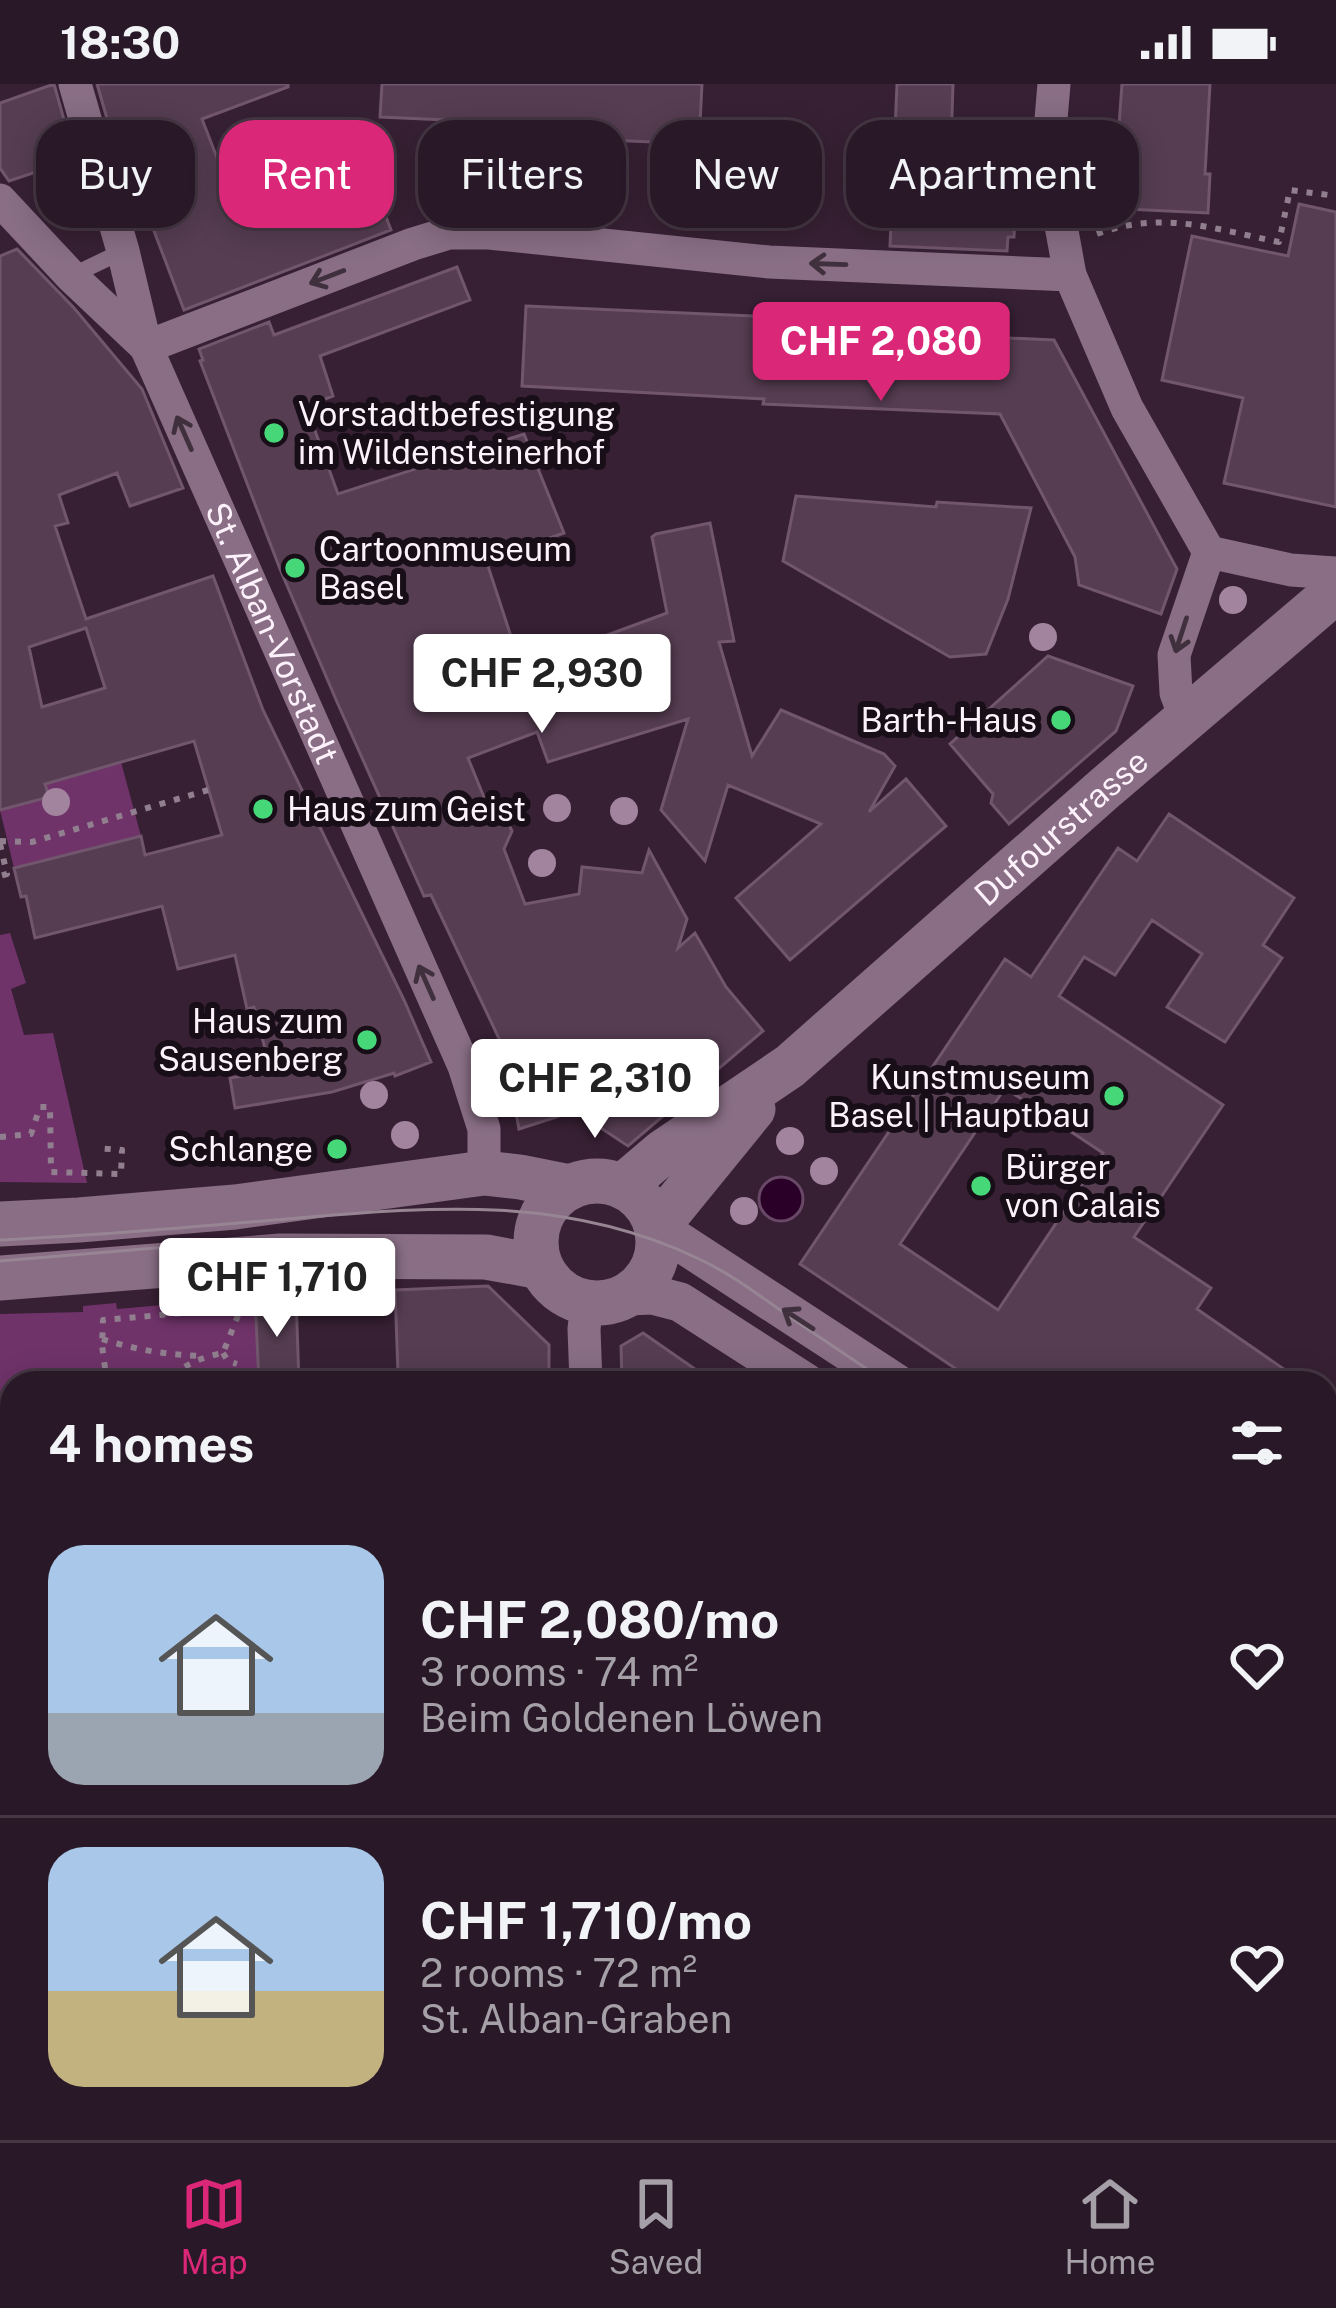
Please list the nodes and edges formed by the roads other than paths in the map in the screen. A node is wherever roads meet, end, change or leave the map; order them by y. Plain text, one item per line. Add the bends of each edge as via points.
1 (75, 84) edge
2 (1054, 84) edge
3 (0, 200) edge
4 (123, 251) junction
5 (1068, 260) junction
6 (71, 276) junction
7 (146, 347) junction
8 (1209, 552) junction
9 (1336, 573) edge
10 (1336, 590) edge
11 (1186, 719) junction
12 (790, 1066) junction
13 (484, 1173) junction
14 (623, 1186) junction
15 (570, 1187) junction
16 (0, 1223) edge
17 (657, 1227) junction
18 (541, 1267) junction
19 (0, 1278) edge
20 (607, 1300) junction
21 (586, 1371) edge
22 (787, 1371) edge
23 (878, 1371) edge

1 - 4 street, St. Alban-Vorstadt
2 - 5 street via 1048,154
3 - 6 street
4 - 6 lane
4 - 7 street, St. Alban-Vorstadt
5 -> 7 street via 769,262 449,233
5 - 8 street via 1127,408
6 - 7 street
13 -> 7 street, St. Alban-Vorstadt via 484,1130 464,1066
8 - 9 street
8 -> 11 street via 1174,655
10 - 11 main road, Dufourstrasse
11 - 12 main road, Dufourstrasse
12 - 14 main road, Dufourstrasse
12 - 17 main road, Dufourstrasse
13 - 15 main road
13 - 16 main road via 256,1204
14 - 15 main road
14 - 17 main road
15 - 18 main road via 537,1229
17 - 20 main road via 642,1284
23 -> 17 street
18 - 19 main road via 463,1256 280,1256
18 - 20 main road via 568,1296
20 - 21 street via 584,1329
20 - 22 street via 653,1295 680,1302

